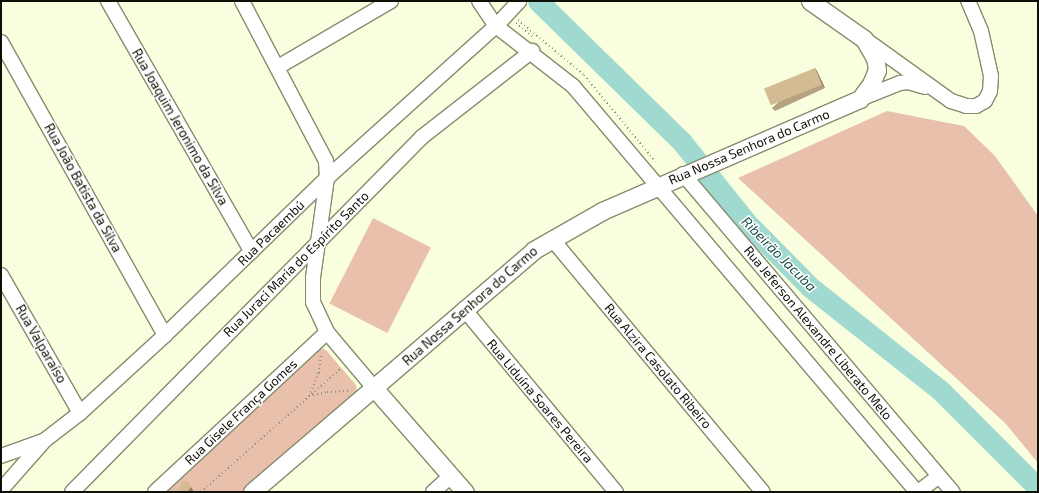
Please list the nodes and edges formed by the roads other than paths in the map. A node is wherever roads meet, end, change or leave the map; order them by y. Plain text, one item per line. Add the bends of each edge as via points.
1 (108, 1) edge
2 (242, 1) edge
3 (391, 1) edge
4 (479, 1) edge
5 (810, 1) edge
6 (968, 1) edge
7 (518, 2) edge
8 (496, 26) junction
9 (864, 39) junction
10 (1, 42) edge
11 (532, 51) junction
12 (278, 67) junction
13 (945, 97) junction
14 (860, 99) junction
15 (687, 172) junction
16 (327, 178) junction
17 (657, 186) junction
18 (552, 239) junction
19 (318, 241) junction
20 (252, 252) junction
21 (1, 275) edge
22 (464, 310) junction
23 (327, 332) junction
24 (165, 335) junction
25 (394, 372) junction
26 (375, 389) junction
27 (392, 409) junction
28 (80, 413) junction
29 (45, 440) junction
30 (1, 456) edge
31 (451, 476) junction
32 (939, 476) junction
33 (3, 483) edge
34 (72, 492) edge
35 (155, 492) edge
36 (252, 492) edge
37 (433, 492) edge
38 (465, 492) edge
39 (616, 492) edge
40 (764, 492) edge
41 (918, 492) edge
42 (953, 492) edge

1 - 20 street, Rua Joaquim Jeronimo da Silva
2 - 12 street
3 - 12 street
4 - 8 street
5 - 9 main road
6 - 13 street via 981,31 991,76 990,91 985,101 976,106 966,106
7 - 8 street, Rua Pacaembú
8 - 11 street, Rua Jeferson Alexandre Liberato Melo
8 - 16 street, Rua Pacaembú
9 - 13 street
9 - 14 main road, Rua Nossa Senhora do Carmo via 875,58 877,70 872,84
10 - 24 street, Rua João Batista da Silva
11 - 17 street, Rua Jeferson Alexandre Liberato Melo via 573,86
11 - 19 street, Rua Juraci Maria do Espírito Santo via 422,137
12 - 16 street via 326,161
13 - 14 street via 908,82 886,87
14 - 15 main road, Rua Nossa Senhora do Carmo
15 - 17 main road, Rua Nossa Senhora do Carmo
15 - 32 street, Rua Jeferson Alexandre Liberato Melo
16 - 19 street
16 - 20 street, Rua Pacaembú
17 - 18 main road, Rua Nossa Senhora do Carmo via 602,211
17 - 41 street, Rua Jeferson Alexandre Liberato Melo
18 - 22 main road, Rua Nossa Senhora do Carmo via 534,250
18 - 40 street, Rua Alzira Casolato Ribeiro
19 - 23 street via 313,276 313,302
19 - 34 street, Rua Juraci Maria do Espírito Santo
20 - 24 street, Rua Pacaembú
21 - 28 street, Rua Valparaíso
22 - 25 main road, Rua Nossa Senhora do Carmo
22 - 39 street, Rua Liduína Soares Pereira
23 - 26 street
23 - 35 street, Rua Gisele França Gomes
24 - 28 street, Rua Pacaembú
25 - 26 main road, Rua Nossa Senhora do Carmo
25 - 27 main road via 390,391
26 - 27 main road
26 - 36 main road, Rua Nossa Senhora do Carmo
27 - 31 main road
28 - 29 street, Rua Pacaembú
29 - 30 street, Rua Pacaembú
29 - 33 street, Rua Pacaembú
31 - 37 street
31 - 38 main road
32 - 41 street
32 - 42 street, Rua Jeferson Alexandre Liberato Melo

